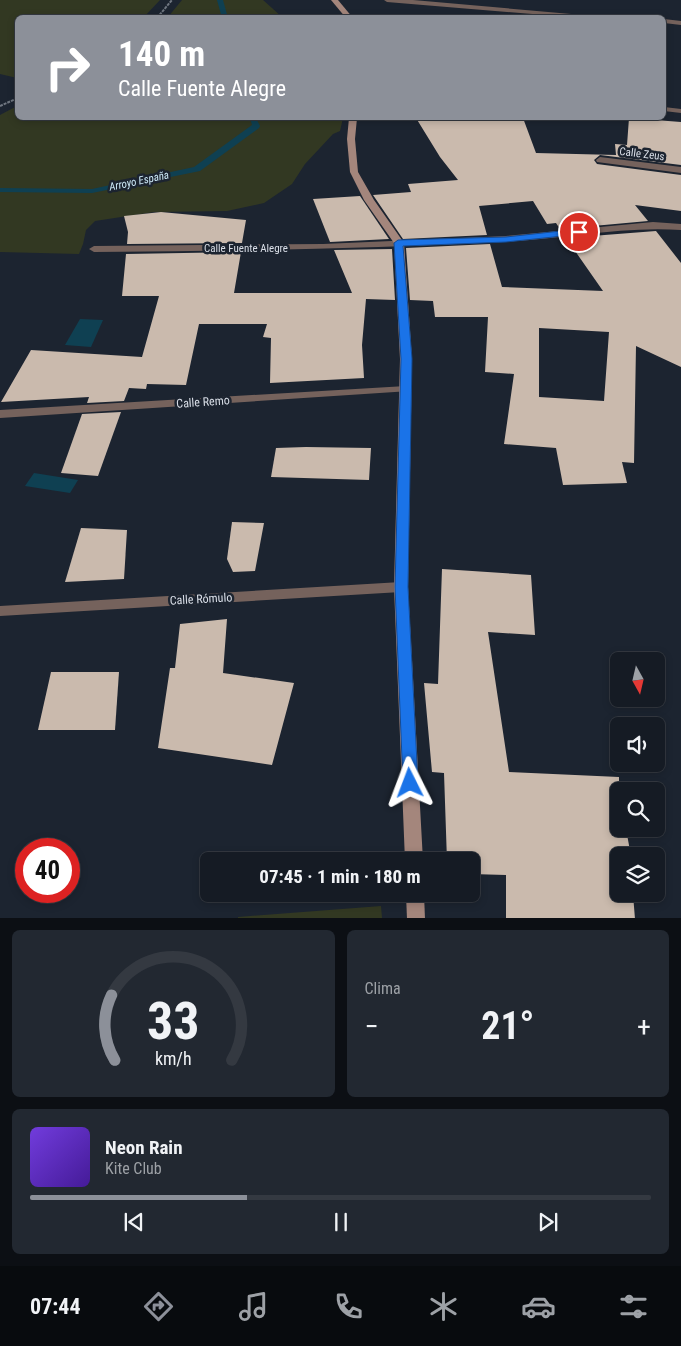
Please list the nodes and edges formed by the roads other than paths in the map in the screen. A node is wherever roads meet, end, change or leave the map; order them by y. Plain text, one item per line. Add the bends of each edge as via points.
1 (334, 0) edge
2 (387, 0) edge
3 (465, 3) edge
4 (347, 15) edge
5 (584, 15) edge
6 (666, 21) edge
7 (681, 22) edge
8 (666, 109) edge
9 (681, 111) edge
10 (353, 120) edge
11 (600, 160) dead end
12 (681, 170) edge
13 (681, 227) edge
14 (398, 243) junction
15 (94, 249) dead end
16 (406, 389) junction
17 (0, 414) edge
18 (401, 587) junction
19 (0, 611) edge
20 (414, 852) edge
21 (415, 902) edge
22 (416, 918) edge

1 - 4 street
2 - 3 street
3 - 5 street
6 - 7 street
8 - 9 street
10 - 14 street via 354,172
11 - 12 street, Calle Zeus
13 - 14 street, Calle Fuente Alegre via 653,225 506,239
14 - 15 street, Calle Fuente Alegre via 323,248
14 - 16 street
16 - 17 street, Calle Remo
16 - 18 street
18 - 19 street, Calle Rómulo
18 - 20 street
21 - 22 street

